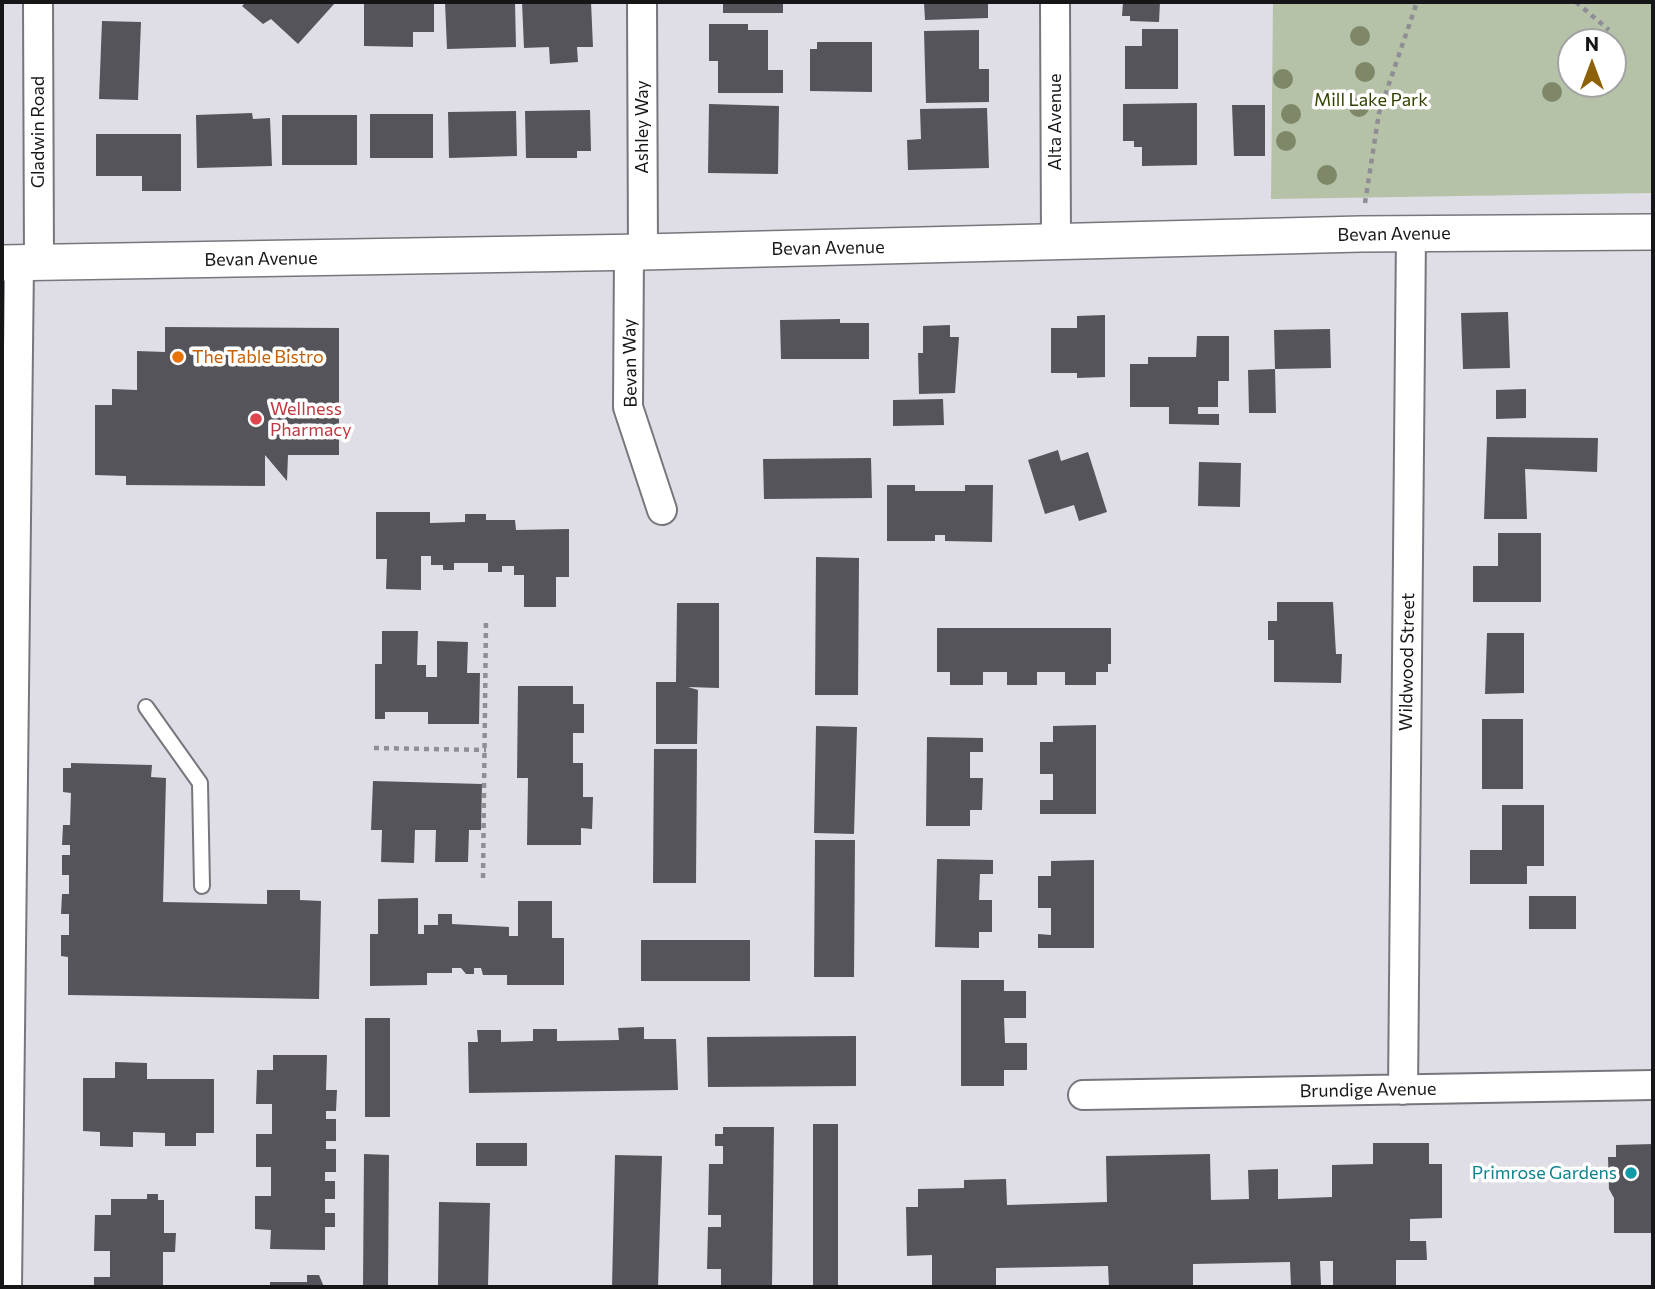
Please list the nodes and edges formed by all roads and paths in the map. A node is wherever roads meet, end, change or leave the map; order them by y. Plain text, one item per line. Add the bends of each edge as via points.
1 (38, 2) edge
2 (642, 2) edge
3 (1055, 2) edge
4 (1417, 2) edge
5 (1576, 2) edge
6 (1607, 28) edge
7 (1653, 232) edge
8 (1361, 234) junction
9 (1411, 234) junction
10 (1056, 242) junction
11 (636, 252) junction
12 (20, 263) edge
13 (662, 510) dead end
14 (8, 618) edge
15 (486, 621) dead end
16 (146, 707) dead end
17 (374, 748) dead end
18 (486, 750) junction
19 (483, 878) dead end
20 (202, 886) dead end
21 (1653, 1085) edge
22 (1403, 1090) junction
23 (1083, 1095) dead end
24 (7, 1287) edge

1 - 12 street, Gladwin Road
2 - 11 street, Ashley Way
3 - 10 street, Alta Avenue
4 - 8 path via 1379,113
5 - 6 path
7 - 9 street, Bevan Avenue
8 - 9 street, Bevan Avenue
8 - 10 street, Bevan Avenue
9 - 22 street, Wildwood Street
10 - 11 street, Bevan Avenue
11 - 12 street, Bevan Avenue
11 - 13 street, Bevan Way via 628,407
12 - 14 street, Gladwin Road
14 - 24 street, Gladwin Road
15 - 18 path
16 - 20 lane via 200,783
17 - 18 path
18 - 19 path
21 - 22 street, Brundige Avenue
22 - 23 street, Brundige Avenue

